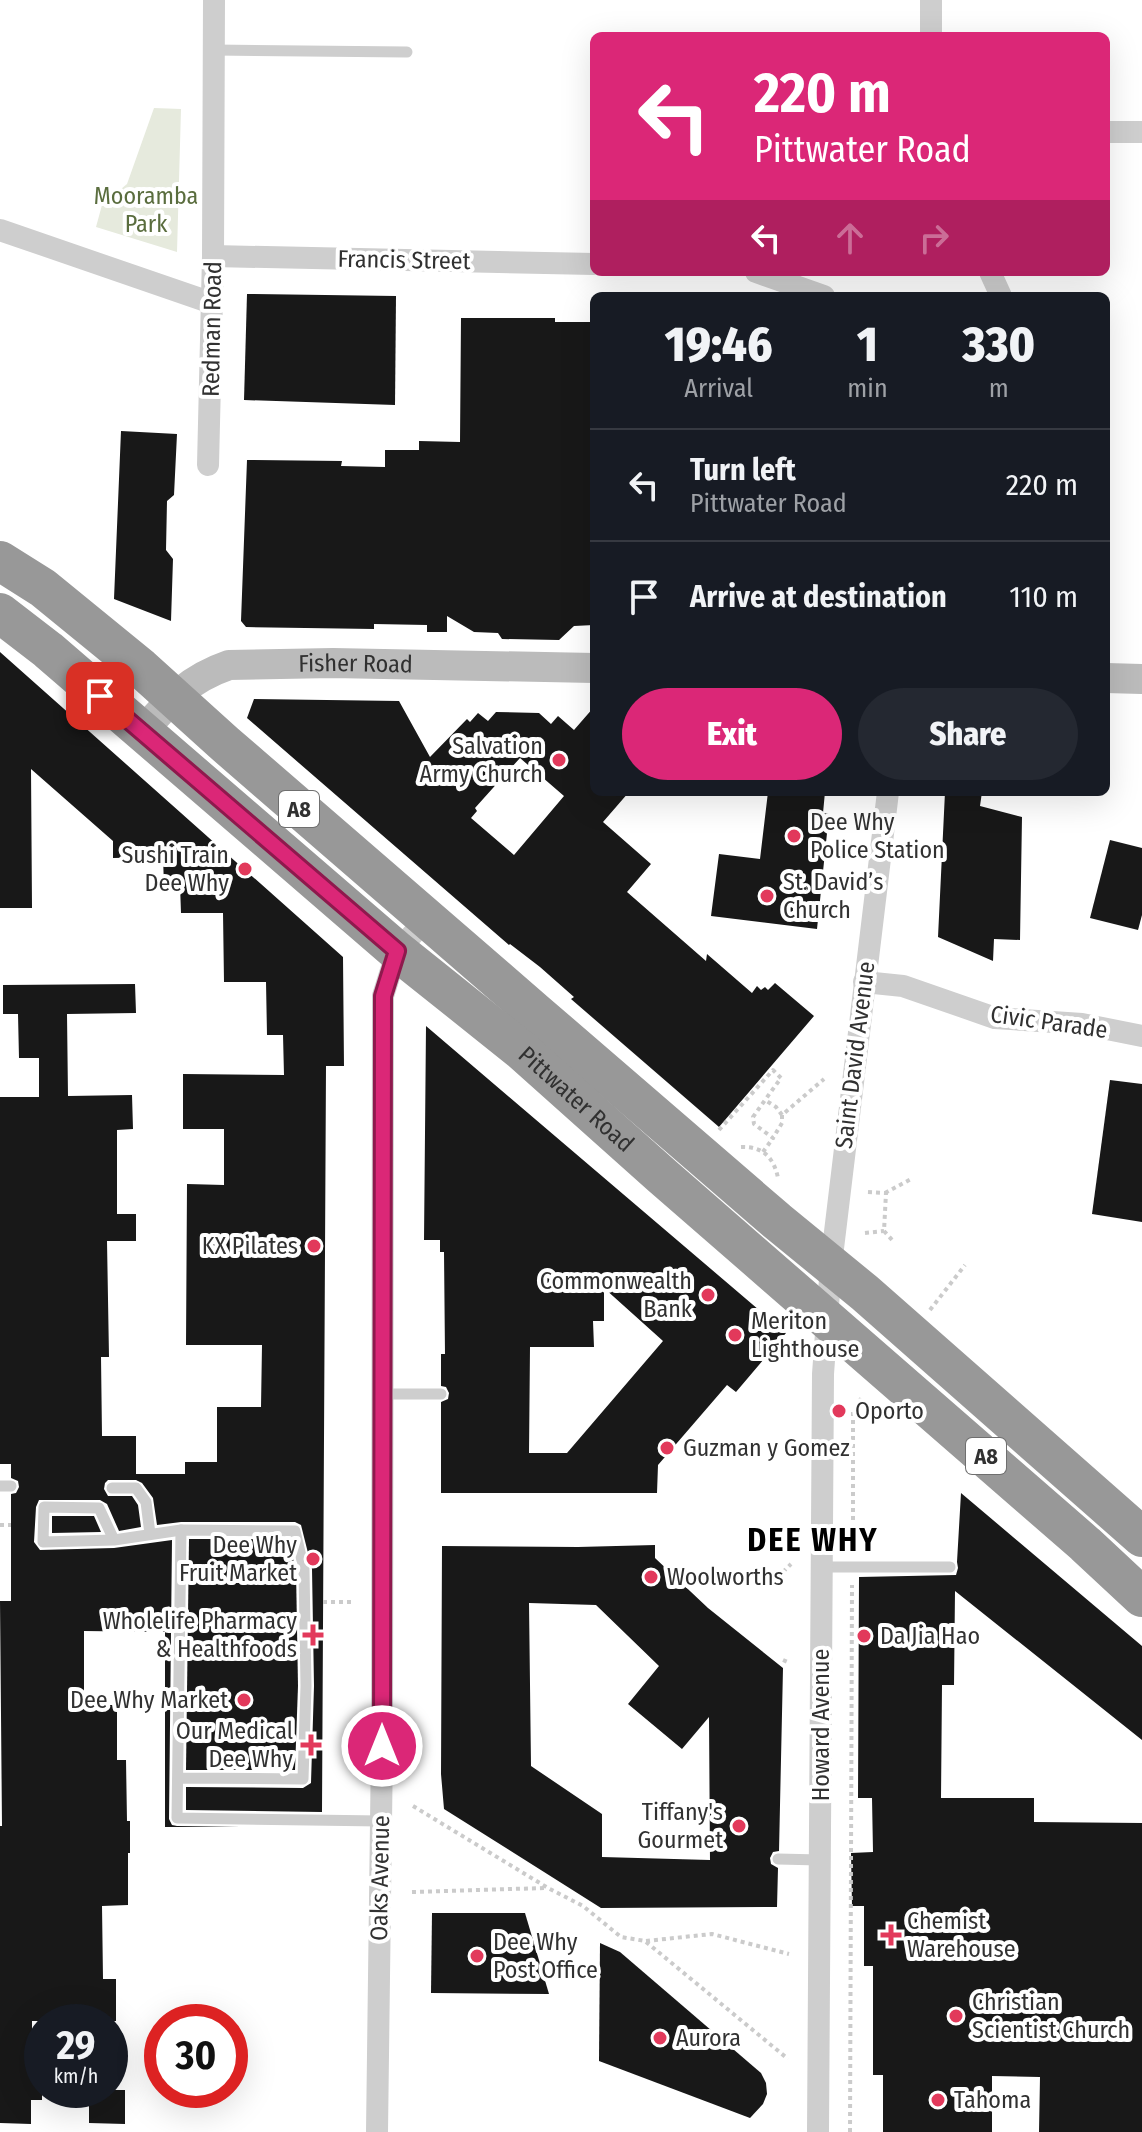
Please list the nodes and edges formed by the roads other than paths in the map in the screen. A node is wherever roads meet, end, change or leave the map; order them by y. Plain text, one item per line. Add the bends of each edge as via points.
1 (214, 0) edge
2 (931, 0) edge
3 (931, 32) edge
4 (214, 50) junction
5 (407, 52) dead end
6 (1110, 132) edge
7 (1142, 132) edge
8 (0, 230) edge
9 (213, 256) junction
10 (590, 264) edge
11 (767, 276) edge
12 (813, 292) edge
13 (212, 303) junction
14 (208, 465) dead end
15 (0, 561) edge
16 (0, 613) edge
17 (590, 668) edge
18 (1110, 678) edge
19 (1142, 679) edge
20 (173, 696) junction
21 (142, 732) junction
22 (887, 796) edge
23 (428, 918) junction
24 (397, 951) junction
25 (864, 982) junction
26 (1142, 1036) edge
27 (831, 1265) junction
28 (827, 1319) junction
29 (382, 1394) junction
30 (441, 1394) dead end
31 (112, 1488) dead end
32 (181, 1530) junction
33 (150, 1534) junction
34 (1142, 1537) edge
35 (114, 1540) junction
36 (822, 1567) junction
37 (950, 1567) dead end
38 (1142, 1597) edge
39 (178, 1778) junction
40 (381, 1821) junction
41 (778, 1859) dead end
42 (820, 1860) junction
43 (377, 2132) edge
44 (818, 2132) edge

1 - 4 street, Redman Road
2 - 3 street
4 - 5 lane
4 - 9 street, Redman Road
6 - 7 street
8 - 13 street
9 - 10 street, Francis Street
9 - 13 street, Redman Road
11 - 12 street
13 - 14 street, Redman Road
15 - 20 highway, Pittwater Road / A8 via 97,630
16 - 21 highway, Pittwater Road / A8
17 - 20 main road, Fisher Road via 229,665
18 - 19 main road
20 - 21 main road, Fisher Road
20 - 23 highway, Pittwater Road / A8
21 - 24 highway, Pittwater Road / A8
22 - 25 street, Saint David Avenue
23 - 24 street, Oaks Avenue
23 - 27 highway, Pittwater Road / A8
24 - 28 highway, Pittwater Road / A8 via 521,1050
24 - 29 street, Oaks Avenue via 383,996
25 - 26 street, Civic Parade via 903,986 995,1018 1082,1024
25 - 27 street, Saint David Avenue
27 - 28 street, Saint David Avenue
27 - 34 highway, Pittwater Road / A8
28 - 36 street, Howard Avenue
28 - 38 highway, Pittwater Road / A8
29 - 30 lane
29 - 40 street, Oaks Avenue
31 - 33 lane via 136,1488 146,1502
32 - 33 lane
32 - 39 lane
32 - 39 lane via 295,1531 304,1569 306,1686 303,1779
33 - 35 lane
35 - 35 lane via 43,1542 44,1507 99,1508
36 - 37 lane
36 - 42 street, Howard Avenue
39 - 40 lane via 177,1818
40 - 43 street, Oaks Avenue
41 - 42 lane
42 - 44 street, Howard Avenue

